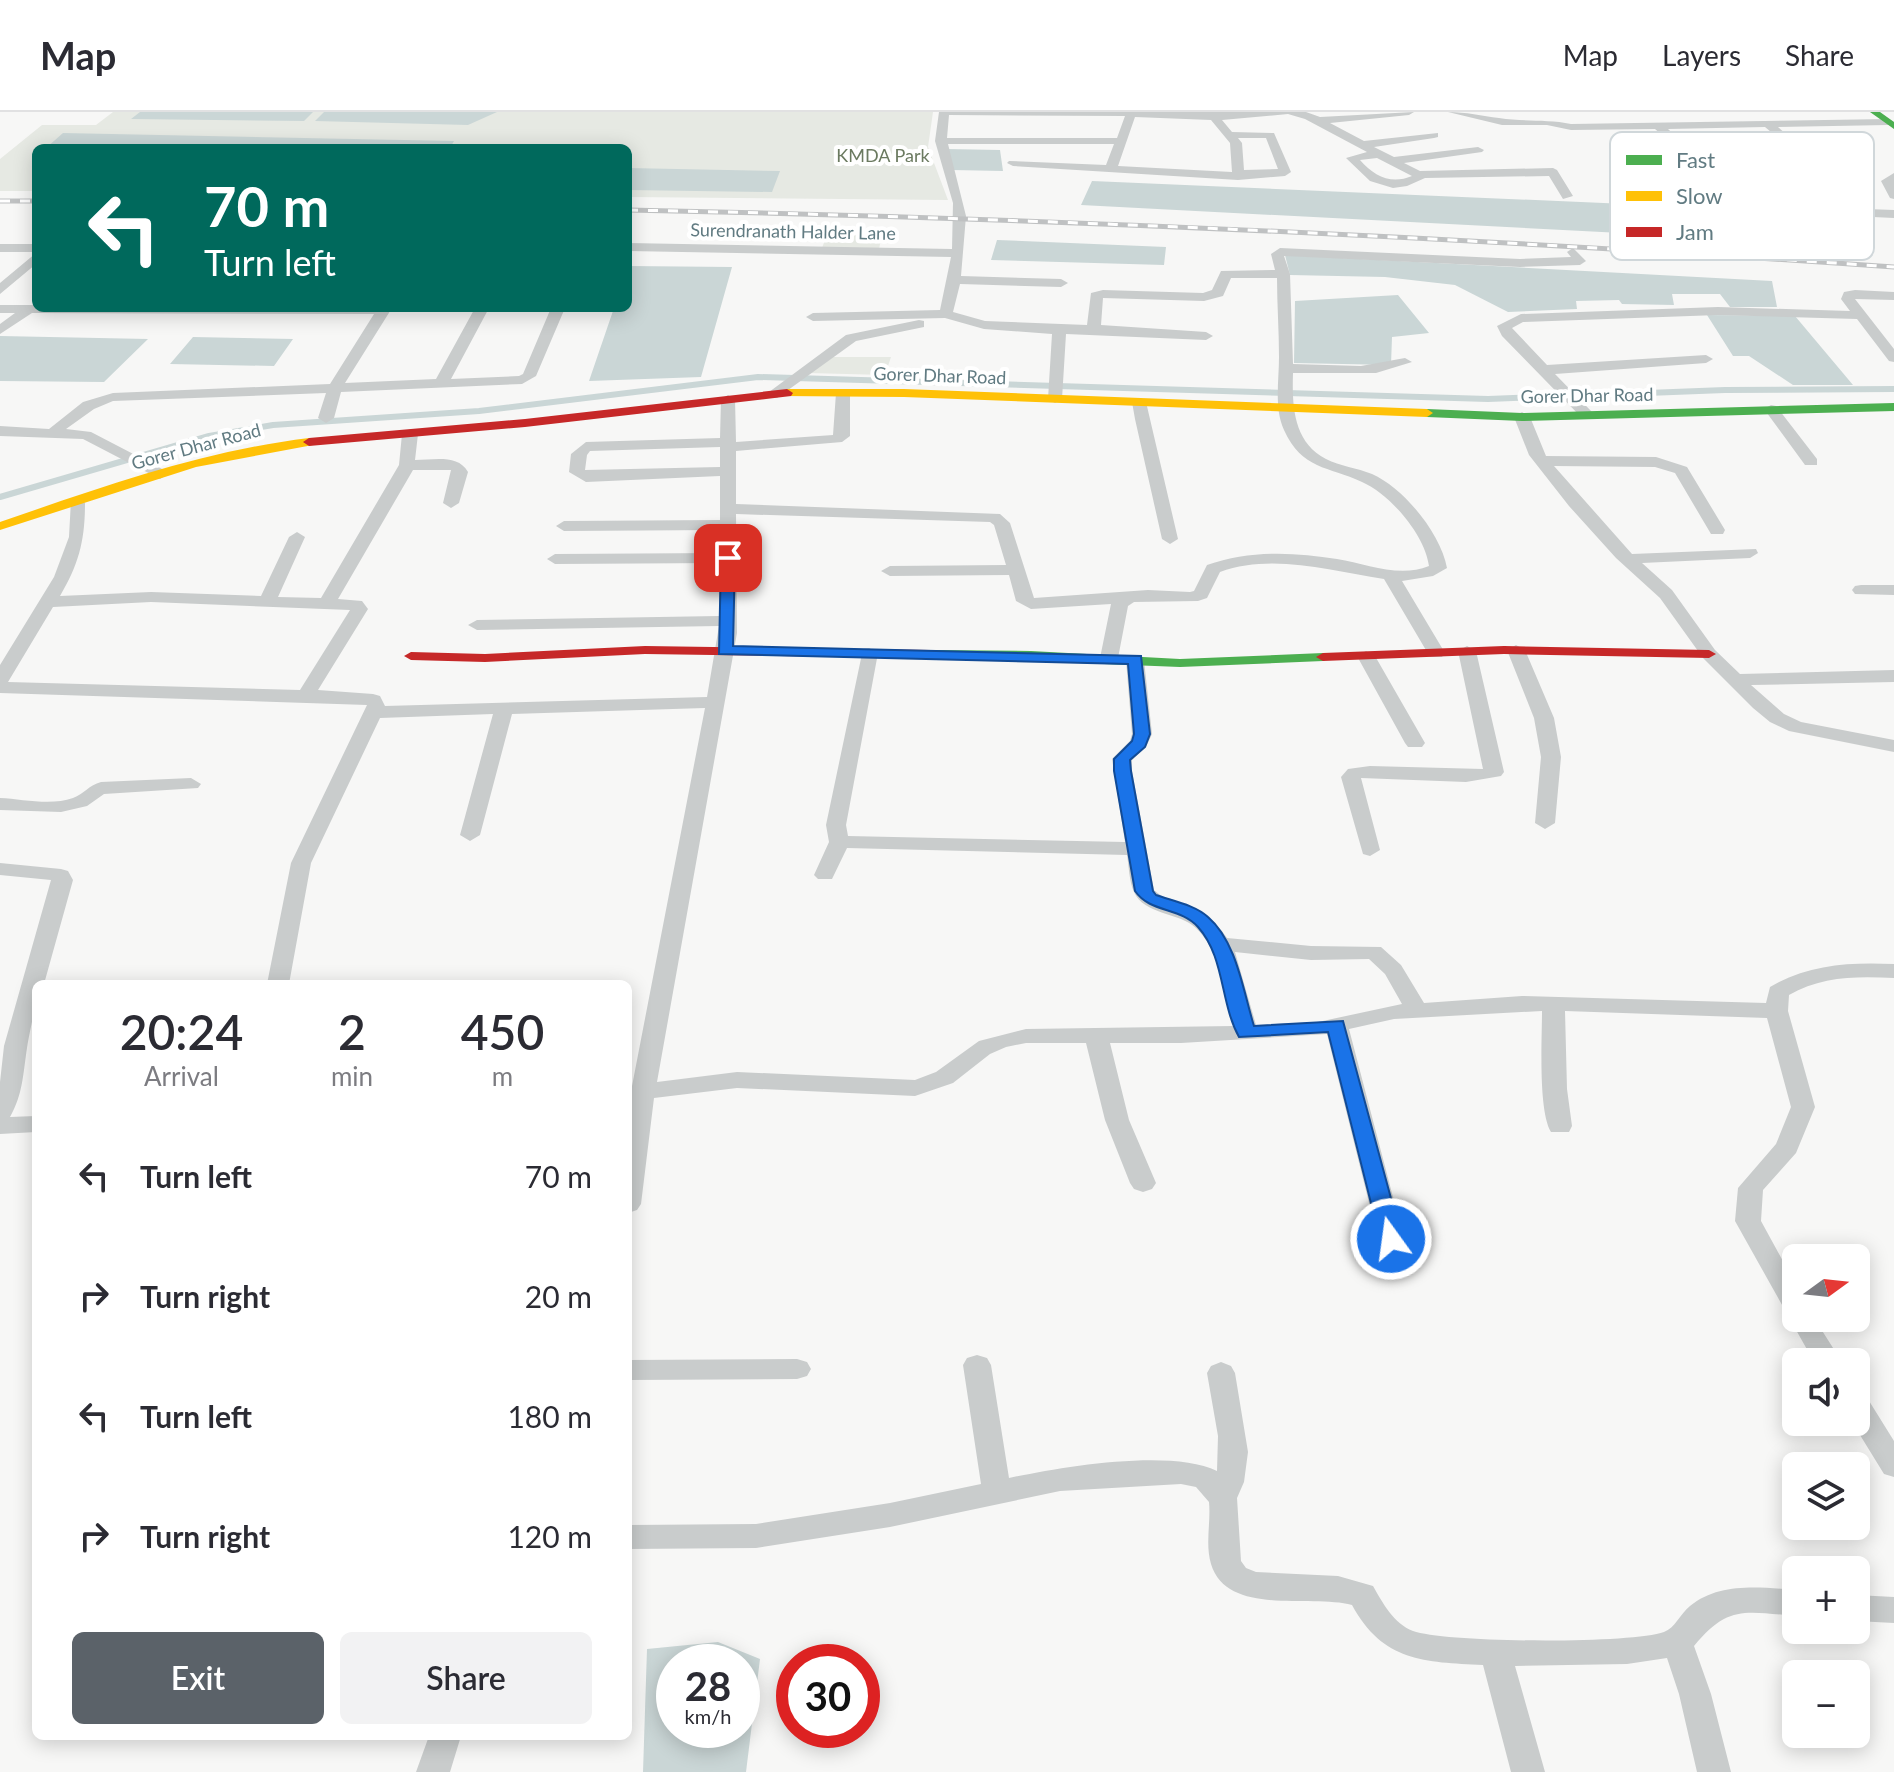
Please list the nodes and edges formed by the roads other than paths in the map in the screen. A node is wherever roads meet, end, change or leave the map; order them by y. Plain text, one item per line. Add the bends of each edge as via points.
1 (1284, 112) edge
2 (1291, 112) edge
3 (1409, 112) edge
4 (1453, 112) edge
5 (1729, 112) edge
6 (1060, 113) edge
7 (1134, 113) edge
8 (1169, 114) junction
9 (944, 116) edge
10 (1214, 117) junction
11 (1318, 121) junction
12 (1888, 122) edge
13 (1769, 125) junction
14 (1658, 126) junction
15 (1741, 126) junction
16 (1664, 132) edge
17 (1777, 132) edge
18 (1194, 134) dead end
19 (1230, 135) junction
20 (1434, 135) dead end
21 (941, 141) junction
22 (1121, 141) junction
23 (1363, 145) junction
24 (1478, 150) dead end
25 (1378, 154) junction
26 (1153, 155) dead end
27 (1392, 161) junction
28 (1013, 163) dead end
29 (1111, 168) junction
30 (1146, 171) junction
31 (1240, 174) junction
32 (1422, 175) junction
33 (1894, 177) edge
34 (1894, 195) edge
35 (1567, 196) dead end
36 (1874, 213) edge
37 (1894, 214) edge
38 (632, 247) edge
39 (0, 248) edge
40 (32, 248) edge
41 (1573, 252) dead end
42 (957, 253) junction
43 (32, 261) edge
44 (1283, 274) junction
45 (956, 280) junction
46 (1061, 283) dead end
47 (21, 285) dead end
48 (3, 287) edge
49 (1894, 296) edge
50 (0, 309) edge
51 (28, 310) junction
52 (32, 310) edge
53 (382, 312) edge
54 (480, 312) edge
55 (556, 312) edge
56 (946, 314) junction
57 (1858, 315) junction
58 (813, 317) dead end
59 (1091, 329) junction
60 (0, 330) edge
61 (1059, 330) junction
62 (1206, 336) dead end
63 (1893, 355) edge
64 (1706, 359) dead end
65 (1405, 362) dead end
66 (1286, 368) junction
67 (1543, 370) junction
68 (441, 384) junction
69 (335, 388) junction
70 (778, 390) junction
71 (1055, 391) junction
72 (843, 393) junction
73 (1284, 398) junction
74 (728, 399) junction
75 (1139, 402) junction
76 (1894, 407) edge
77 (1771, 409) junction
78 (1587, 415) junction
79 (1522, 417) junction
80 (326, 418) dead end
81 (0, 431) edge
82 (54, 432) junction
83 (410, 434) junction
84 (728, 444) junction
85 (1542, 461) junction
86 (1811, 462) dead end
87 (407, 465) junction
88 (728, 471) junction
89 (160, 474) junction
90 (77, 503) junction
91 (451, 503) dead end
92 (728, 517) junction
93 (0, 526) edge
94 (564, 526) dead end
95 (1717, 530) dead end
96 (297, 537) dead end
97 (1170, 539) dead end
98 (1750, 553) dead end
99 (728, 558) junction
100 (555, 559) dead end
101 (1627, 559) junction
102 (1017, 570) junction
103 (890, 571) dead end
104 (1391, 576) junction
105 (1861, 590) dead end
106 (1894, 590) edge
107 (1124, 599) junction
108 (268, 600) junction
109 (49, 602) junction
110 (327, 603) junction
111 (728, 621) junction
112 (477, 625) dead end
113 (1516, 650) junction
114 (724, 651) junction
115 (1467, 651) junction
116 (869, 653) junction
117 (1436, 653) junction
118 (1709, 654) junction
119 (411, 656) dead end
120 (1366, 656) junction
121 (1109, 658) junction
122 (1135, 660) junction
123 (1894, 676) edge
124 (0, 680) edge
125 (1734, 680) junction
126 (0, 687) edge
127 (306, 695) junction
128 (715, 702) junction
129 (504, 708) junction
130 (376, 712) junction
131 (1415, 743) dead end
132 (1891, 744) edge
133 (191, 784) dead end
134 (0, 804) edge
135 (1545, 823) dead end
136 (470, 835) dead end
137 (839, 842) junction
138 (1137, 849) junction
139 (1370, 850) dead end
140 (0, 869) edge
141 (825, 875) dead end
142 (1219, 944) junction
143 (1894, 971) edge
144 (34, 980) edge
145 (279, 980) edge
146 (32, 988) edge
147 (1553, 1004) junction
148 (1417, 1011) junction
149 (1777, 1011) junction
150 (1336, 1025) junction
151 (1246, 1033) junction
152 (1096, 1036) junction
153 (635, 1093) edge
154 (0, 1114) edge
155 (32, 1124) edge
156 (0, 1126) edge
157 (1560, 1126) dead end
158 (632, 1141) edge
159 (1143, 1183) dead end
160 (1391, 1239) dead end
161 (1782, 1284) edge
162 (977, 1365) dead end
163 (797, 1369) dead end
164 (632, 1370) edge
165 (1221, 1373) dead end
166 (1870, 1427) edge
167 (1894, 1466) edge
168 (997, 1493) junction
169 (1223, 1496) junction
170 (632, 1537) edge
171 (1782, 1602) edge
172 (1870, 1609) edge
173 (1894, 1610) edge
174 (1677, 1642) junction
175 (1496, 1654) junction
176 (444, 1740) edge
177 (433, 1772) edge
178 (1528, 1772) edge
179 (1714, 1772) edge

1 - 10 street
2 - 11 street
3 - 11 street
4 - 14 street via 1506,123
5 - 15 street
6 - 7 street
6 - 9 street via 1044,124
7 - 8 street
7 - 22 street
8 - 10 street
8 - 18 street
9 - 21 street
10 - 19 street
11 - 23 street
12 - 13 street
13 - 15 street
13 - 17 street
14 - 15 street
14 - 16 street
19 - 31 street
19 - 31 street via 1270,135 1285,172
20 - 23 street
21 - 22 street
21 - 42 street via 959,204
22 - 29 street
23 - 25 street
24 - 27 street
25 - 27 street
25 - 32 street via 1352,158 1382,184 1414,181
26 - 30 street
27 - 32 street
28 - 29 street
29 - 30 street
30 - 31 street
32 - 35 street via 1553,172
33 - 34 street via 1887,181
36 - 37 street
38 - 42 street, Surendranath Halder Lane
39 - 40 street
41 - 44 street via 1580,261 1520,263 1287,251 1277,254
42 - 45 street
43 - 48 street
44 - 59 street via 1226,274 1218,293 1204,297 1096,296
44 - 66 street
45 - 46 street
45 - 56 street
47 - 48 street
49 - 57 street via 1849,295
50 - 51 street
51 - 52 street
51 - 60 street
53 - 69 street
54 - 68 street
55 - 68 street via 529,376
56 - 58 street
56 - 61 street via 984,325
56 - 70 street via 895,330 858,334
57 - 63 street
57 - 67 street via 1733,311 1521,318 1504,326
59 - 61 street
59 - 62 street
61 - 71 street
64 - 67 street
65 - 66 street via 1354,370
66 - 73 street
67 - 78 street
68 - 69 street
69 - 80 street
69 - 82 street via 113,397 83,408
70 - 72 street, Gorer Dhar Road
70 - 74 street, Gorer Dhar Road
71 - 72 street, Gorer Dhar Road
71 - 75 street, Gorer Dhar Road
72 - 84 street via 842,436 837,439
73 - 75 street, Gorer Dhar Road
73 - 79 street, Gorer Dhar Road
73 - 104 street via 1293,433 1310,458 1380,485 1436,554 1438,568 1429,573
74 - 83 street, Gorer Dhar Road
74 - 84 street
75 - 97 street
76 - 77 street, Gorer Dhar Road
77 - 78 street, Gorer Dhar Road
77 - 86 street
78 - 79 street, Gorer Dhar Road
79 - 85 street
81 - 82 street
82 - 89 street via 86,435
83 - 87 street
83 - 89 street, Gorer Dhar Road via 265,446
84 - 88 street
84 - 88 street via 586,447 579,454 577,472 586,477
85 - 95 street via 1672,465 1681,470
85 - 101 street
87 - 91 street via 456,465 460,472
87 - 110 street
88 - 92 street
89 - 90 street, Gorer Dhar Road
90 - 93 street, Gorer Dhar Road
90 - 109 street via 77,537
92 - 94 street
92 - 99 street
92 - 102 street via 984,515 1002,523
96 - 108 street
98 - 101 street
99 - 100 street
99 - 111 street
101 - 118 street via 1666,594
102 - 103 street
102 - 107 street via 1025,601 1031,604
104 - 107 street via 1325,563 1241,561 1213,569 1201,594 1191,599
104 - 117 street
105 - 106 street
107 - 121 street
108 - 109 street via 151,597
108 - 110 street
109 - 124 street
110 - 127 street via 359,609
111 - 112 street
111 - 114 street
113 - 115 street
113 - 118 street
113 - 135 street via 1544,718 1551,757
114 - 116 street
114 - 119 street
114 - 128 street
115 - 117 street
115 - 139 street via 1494,772 1355,773 1353,790
116 - 121 street
116 - 137 street via 836,825
117 - 120 street
118 - 125 street
120 - 122 street via 1225,663
120 - 131 street
121 - 122 street
122 - 138 street via 1142,734 1122,759
123 - 125 street
125 - 132 street via 1777,718 1796,727
126 - 127 street
127 - 130 street via 373,700
128 - 129 street
128 - 153 street
129 - 130 street
129 - 136 street
130 - 145 street via 301,863
133 - 134 street via 94,789 81,802 57,805
137 - 138 street
137 - 141 street
138 - 142 street via 1150,899 1203,921
140 - 144 street via 61,875
142 - 148 street via 1311,953 1373,952 1391,968
142 - 151 street
143 - 149 street via 1795,979 1778,992
146 - 154 street via 11,1090
147 - 148 street
147 - 149 street
147 - 157 street
148 - 150 street
149 - 161 street via 1803,1107 1787,1147 1751,1188 1748,1221
150 - 151 street
150 - 160 street
151 - 152 street
152 - 153 street via 1002,1040 983,1048 936,1085 915,1088 737,1080
152 - 159 street via 1117,1120
153 - 158 street
155 - 156 street
162 - 168 street
163 - 164 street
165 - 169 street via 1234,1462
166 - 167 street
168 - 169 street via 1060,1479 1181,1472 1213,1480
168 - 170 street via 756,1536
169 - 175 street via 1226,1557 1233,1575 1246,1584 1362,1595 1389,1633 1410,1644
171 - 174 street via 1743,1599 1702,1613
172 - 173 street
174 - 175 street via 1643,1649
174 - 179 street
175 - 178 street
176 - 177 street

